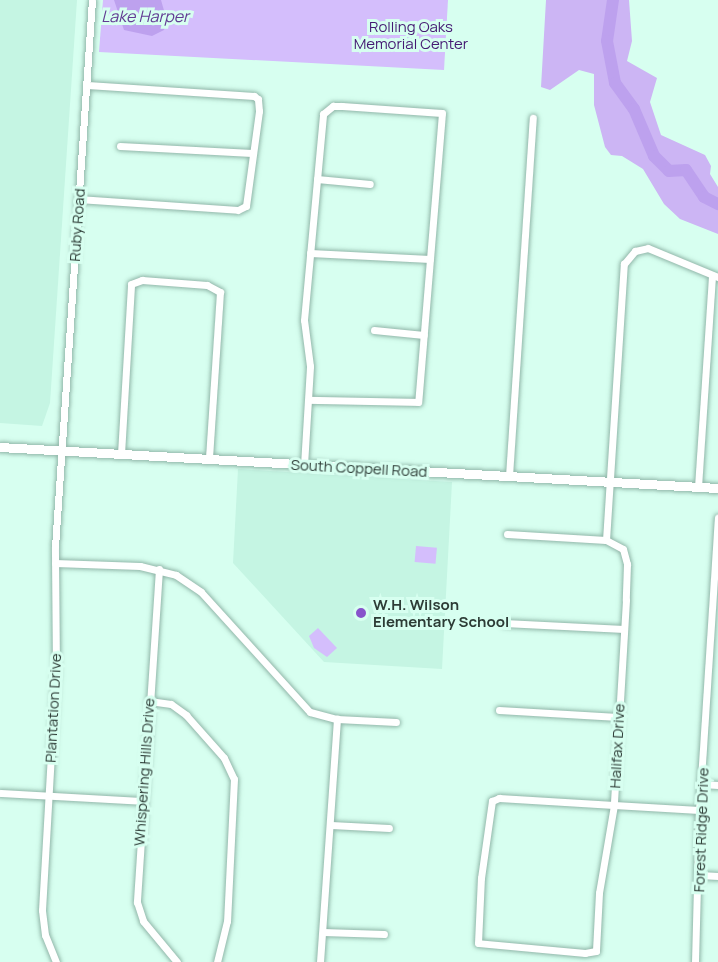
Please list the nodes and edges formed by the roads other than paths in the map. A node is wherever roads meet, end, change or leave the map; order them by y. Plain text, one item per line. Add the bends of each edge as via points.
1 (92, 0) edge
2 (87, 85) junction
3 (533, 118) dead end
4 (120, 147) dead end
5 (252, 153) junction
6 (317, 179) junction
7 (370, 184) dead end
8 (78, 199) junction
9 (310, 254) junction
10 (430, 259) junction
11 (715, 277) edge
12 (374, 330) dead end
13 (424, 335) junction
14 (309, 400) junction
15 (0, 447) edge
16 (63, 451) junction
17 (121, 454) junction
18 (208, 459) junction
19 (304, 465) junction
20 (509, 476) junction
21 (610, 482) junction
22 (698, 487) junction
23 (718, 488) edge
24 (718, 518) edge
25 (507, 534) dead end
26 (606, 540) junction
27 (55, 563) junction
28 (159, 569) junction
29 (504, 623) dead end
30 (624, 629) junction
31 (708, 695) junction
32 (718, 696) edge
33 (149, 701) junction
34 (498, 710) dead end
35 (618, 717) junction
36 (336, 719) junction
37 (396, 722) dead end
38 (702, 784) junction
39 (718, 785) edge
40 (0, 792) edge
41 (48, 795) junction
42 (142, 801) junction
43 (614, 805) junction
44 (699, 810) junction
45 (331, 825) junction
46 (389, 828) dead end
47 (699, 875) junction
48 (718, 876) edge
49 (323, 932) junction
50 (384, 934) dead end
51 (56, 962) edge
52 (177, 962) edge
53 (217, 962) edge
54 (320, 962) edge
55 (695, 962) edge

1 - 2 street, Ruby Road
2 - 5 street via 254,96 259,111
2 - 8 street, Ruby Road
3 - 20 street
4 - 5 street
5 - 8 street via 246,206 238,210
6 - 7 street
6 - 9 street
6 - 10 street via 323,114 333,106 442,113
8 - 16 street, Ruby Road
9 - 10 street
9 - 14 street via 304,320 310,359
10 - 13 street
11 - 21 street via 655,250 635,251 624,264
11 - 22 street
12 - 13 street
13 - 14 street via 417,402
14 - 19 street
15 - 16 street, South Coppell Road
16 - 17 street, South Coppell Road
16 - 27 street, Plantation Drive
17 - 18 street, South Coppell Road
17 - 18 street via 131,284 142,280 207,285 220,292
18 - 19 street, South Coppell Road
19 - 20 street, South Coppell Road
20 - 21 street, South Coppell Road
21 - 22 street, South Coppell Road
21 - 26 street
22 - 23 street, South Coppell Road
24 - 31 street, Forest Ridge Drive
25 - 26 street
26 - 30 street, Halifax Drive via 625,555
27 - 28 street
27 - 41 street, Plantation Drive via 56,670
28 - 33 street, Whispering Hills Drive
28 - 36 street via 201,592 302,705 320,716
29 - 30 street
30 - 35 street, Halifax Drive
31 - 32 street
31 - 38 street, Forest Ridge Drive
33 - 42 street, Whispering Hills Drive
33 - 53 street via 171,704 186,715 224,758 234,779 226,935
34 - 35 street
35 - 43 street, Halifax Drive
36 - 37 street
36 - 45 street
38 - 39 street
38 - 44 street, Forest Ridge Drive
40 - 41 street
41 - 42 street
41 - 51 street, Plantation Drive via 42,910 45,935
42 - 52 street, Whispering Hills Drive via 138,910
43 - 43 street, Halifax Drive via 599,893 596,951 478,944 481,878 492,801 499,798
43 - 44 street
44 - 47 street, Forest Ridge Drive
45 - 46 street
45 - 49 street
47 - 48 street
47 - 55 street, Forest Ridge Drive
49 - 50 street
49 - 54 street

